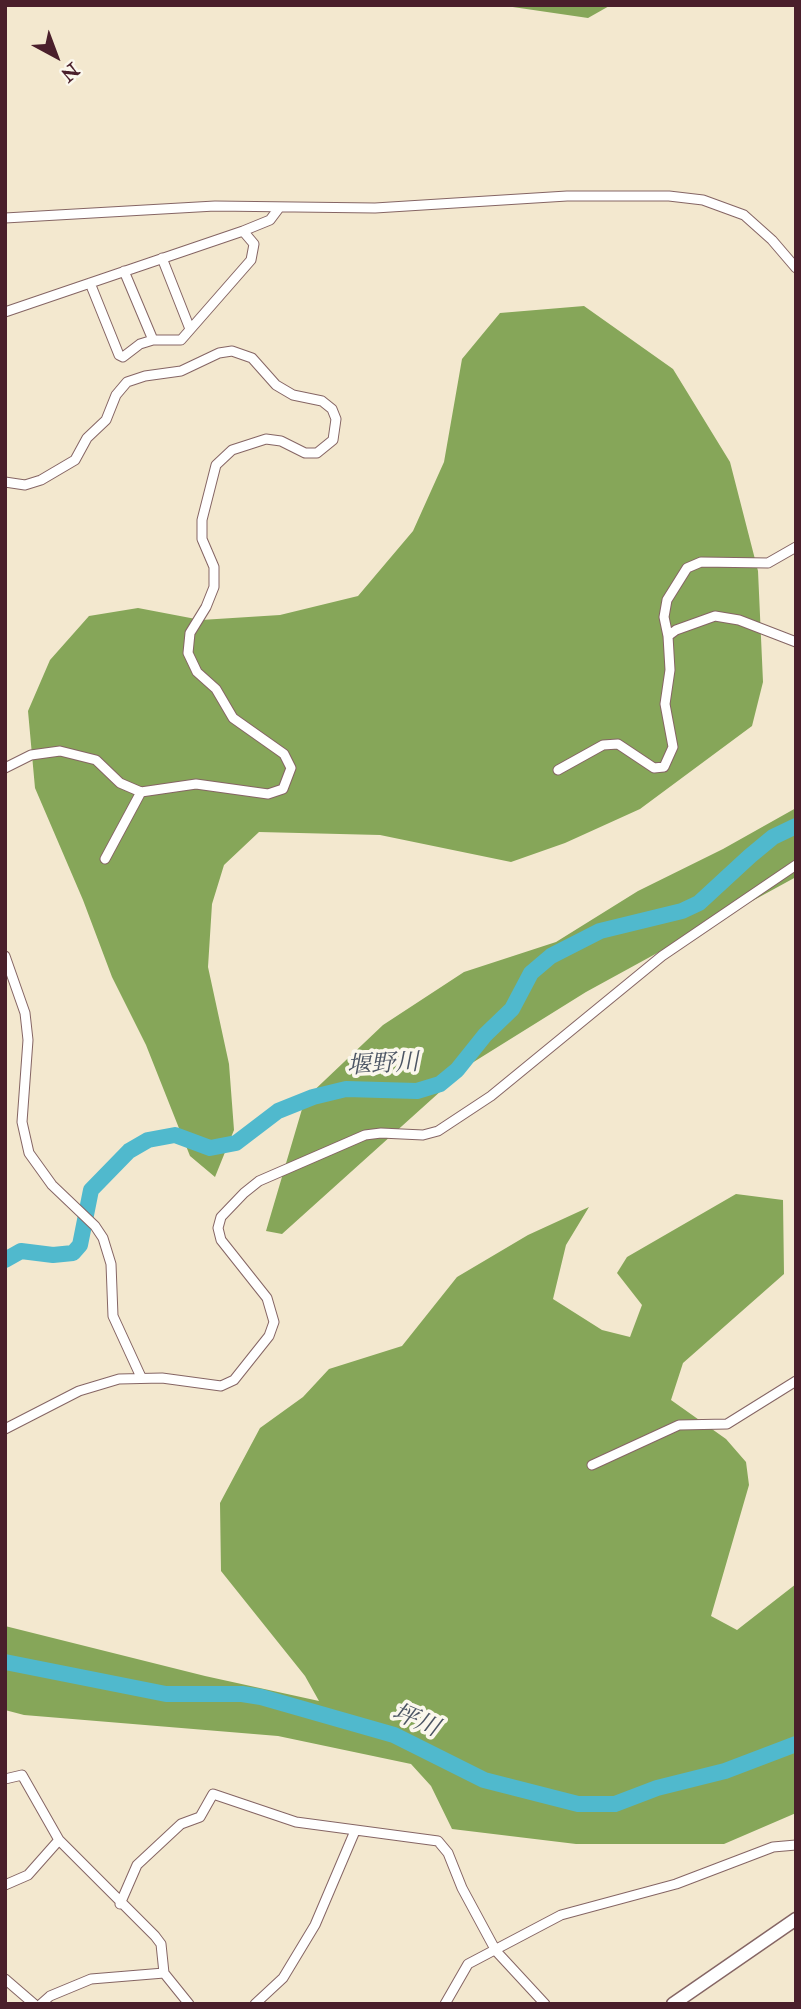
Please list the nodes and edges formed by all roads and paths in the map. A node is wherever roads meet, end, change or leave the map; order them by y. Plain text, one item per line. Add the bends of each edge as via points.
1 (279, 208) junction
2 (5, 218) edge
3 (243, 231) junction
4 (162, 258) junction
5 (796, 268) edge
6 (124, 271) junction
7 (90, 283) junction
8 (5, 312) edge
9 (190, 329) junction
10 (153, 340) junction
11 (5, 482) edge
12 (796, 547) edge
13 (668, 636) junction
14 (796, 642) edge
15 (5, 768) edge
16 (558, 770) dead end
17 (141, 792) junction
18 (105, 859) dead end
19 (796, 865) edge
20 (5, 956) edge
21 (141, 1377) junction
22 (796, 1381) edge
23 (5, 1429) edge
24 (592, 1465) dead end
25 (5, 1779) edge
26 (355, 1831) junction
27 (59, 1840) junction
28 (796, 1844) edge
29 (5, 1885) edge
30 (120, 1904) junction
31 (796, 1919) edge
32 (496, 1951) junction
33 (164, 1973) junction
34 (5, 1979) edge
35 (28, 2002) edge
36 (41, 2004) edge
37 (190, 2004) edge
38 (255, 2004) edge
39 (445, 2004) edge
40 (545, 2004) edge
41 (673, 2004) edge

1 - 2 street via 215,206
1 - 3 street via 270,219
1 - 5 street via 375,208 567,196 689,198 744,215
3 - 4 street
3 - 9 street via 254,244 251,260
4 - 6 street
4 - 9 street
6 - 7 street
6 - 10 street
7 - 8 street
7 - 10 street via 118,355 123,357
9 - 10 street via 175,342
11 - 17 street via 33,483 75,460 128,382 181,371 219,353 232,351 252,358 284,390 322,401 335,414 333,440 317,453 266,439 245,444 222,458 212,475 201,529 214,568 214,587 187,643 192,664 216,689 233,718 284,754 291,768 288,783 276,794 196,784
12 - 13 street via 768,563 701,562 687,568 667,600
13 - 14 street via 715,616
13 - 16 street via 670,670 664,704 673,747 664,767 654,768 634,752 611,744
15 - 17 street via 46,751 78,753 96,760 120,783
17 - 18 street
19 - 21 street via 662,956 491,1096 438,1131 365,1135 259,1181 221,1217 218,1228 221,1240 267,1298 274,1322 269,1336 244,1370 221,1386
20 - 21 street via 25,1013 28,1040 24,1138 39,1168 103,1238 111,1264 113,1316
21 - 23 street via 99,1384
22 - 24 street via 727,1424 679,1425
25 - 27 street via 22,1775
26 - 30 street via 271,1816 213,1794 200,1817 180,1824 136,1865
26 - 32 street via 438,1841
26 - 38 street via 315,1925 283,1978
27 - 29 street via 28,1875
27 - 30 street
28 - 32 street via 773,1847 676,1884 561,1915
30 - 33 street via 161,1944
31 - 41 main road
32 - 39 street via 468,1964
32 - 40 street
33 - 36 street via 91,1979
33 - 37 street
34 - 35 street

